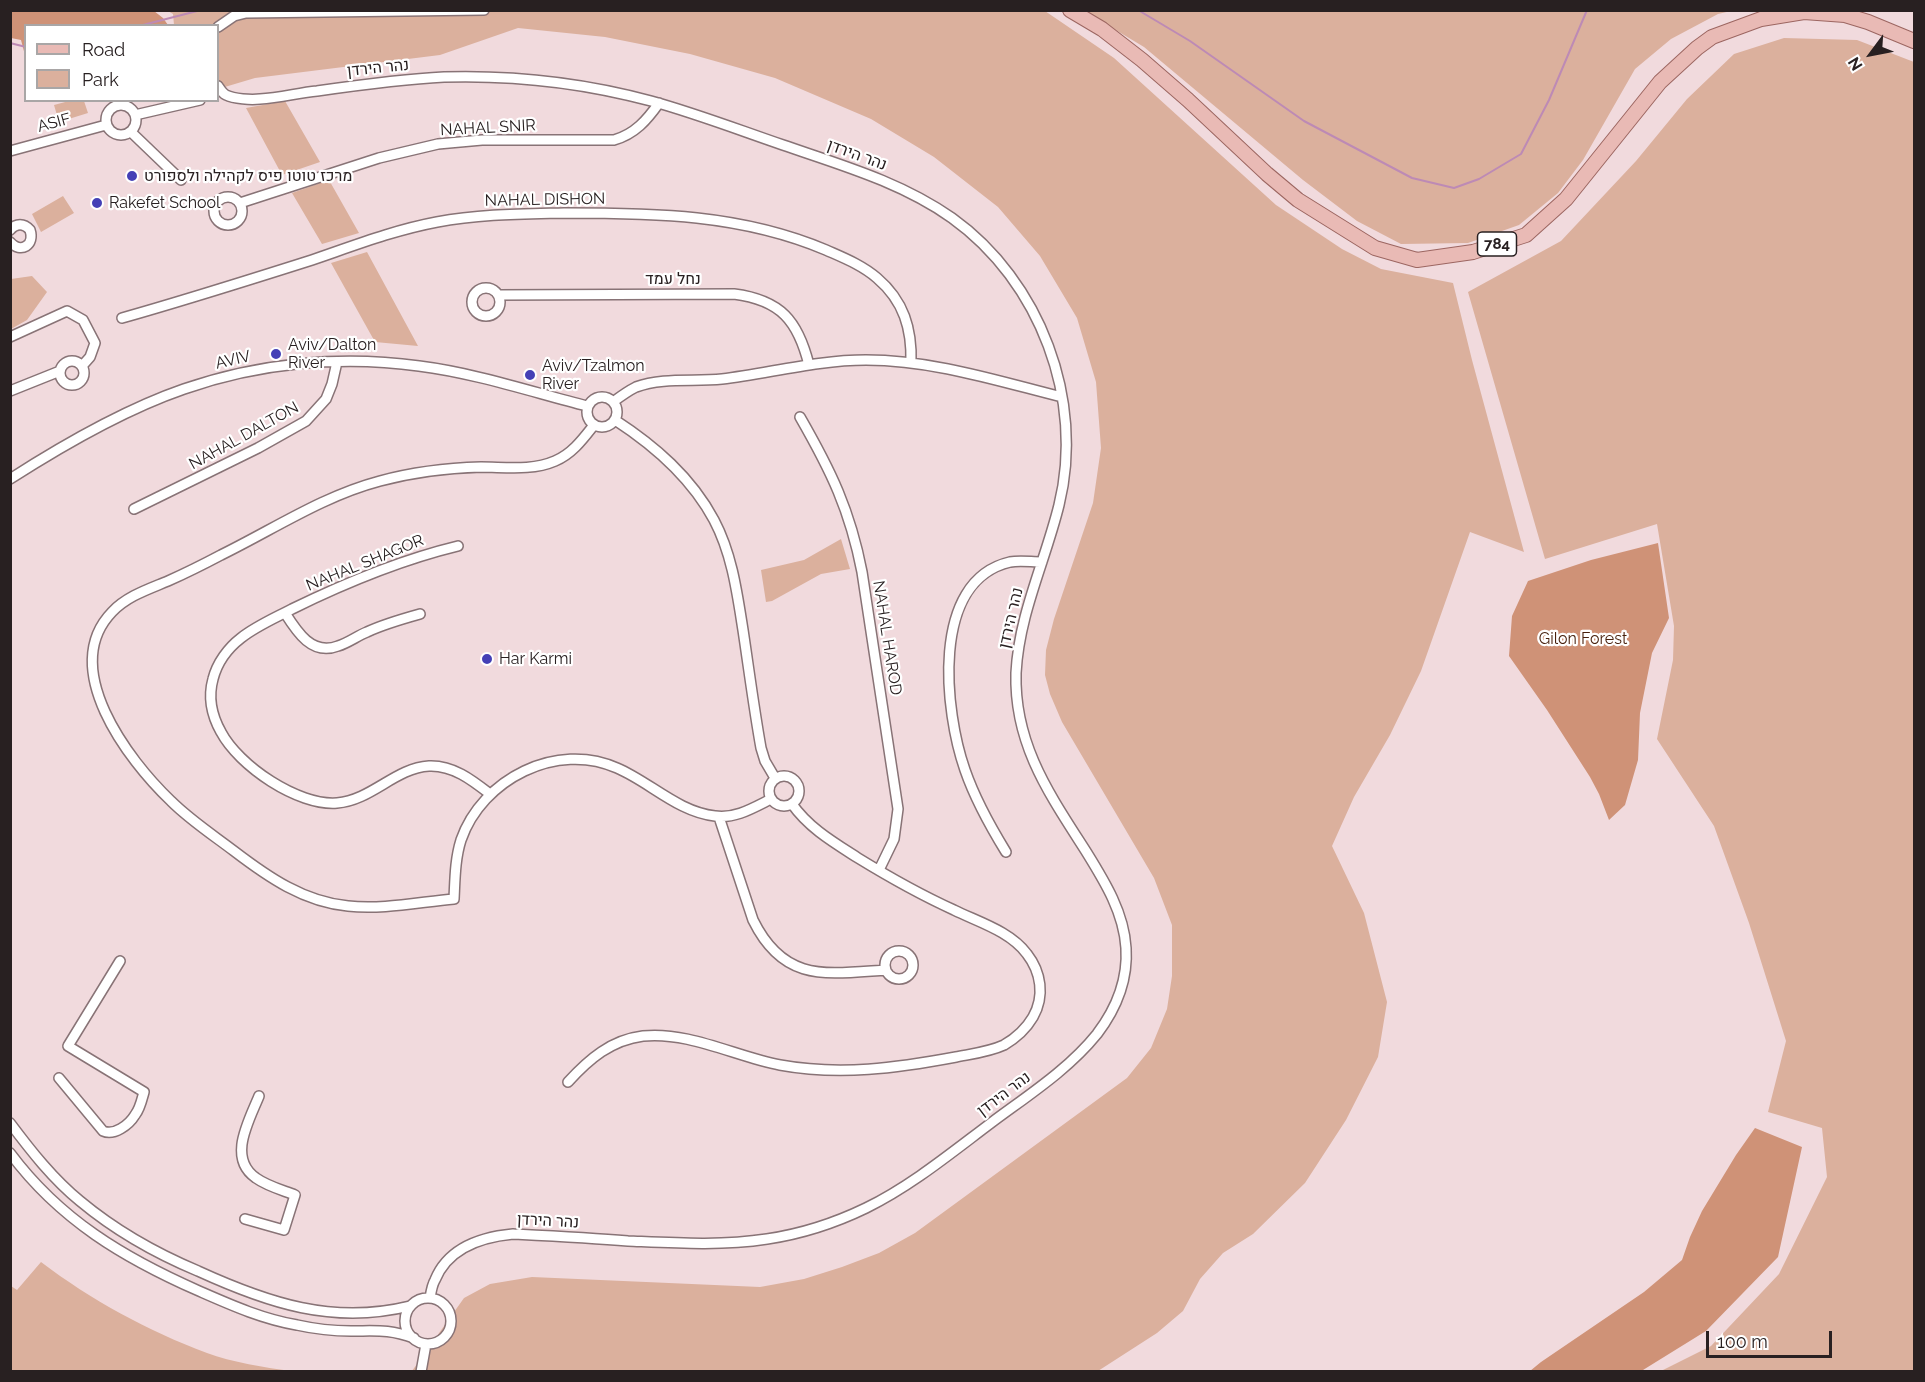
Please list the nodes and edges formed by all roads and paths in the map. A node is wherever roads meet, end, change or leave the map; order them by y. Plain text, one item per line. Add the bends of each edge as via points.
1 (484, 10) edge
2 (1070, 10) edge
3 (219, 26) edge
4 (1914, 41) edge
5 (222, 96) edge
6 (191, 102) edge
7 (659, 103) junction
8 (135, 115) junction
9 (106, 125) junction
10 (131, 132) junction
11 (10, 151) edge
12 (181, 180) dead end
13 (240, 203) dead end
14 (10, 231) edge
15 (10, 242) edge
16 (498, 295) dead end
17 (122, 318) dead end
18 (10, 337) edge
19 (337, 362) junction
20 (911, 363) junction
21 (809, 365) junction
22 (82, 366) junction
23 (60, 371) junction
24 (10, 391) edge
25 (1062, 398) junction
26 (613, 402) junction
27 (587, 406) junction
28 (800, 417) dead end
29 (615, 420) junction
30 (594, 425) junction
31 (10, 479) edge
32 (134, 510) dead end
33 (458, 546) dead end
34 (1042, 562) junction
35 (285, 613) junction
36 (420, 614) dead end
37 (775, 778) junction
38 (490, 794) junction
39 (771, 799) junction
40 (792, 804) junction
41 (720, 817) junction
42 (1006, 852) dead end
43 (879, 870) junction
44 (120, 961) dead end
45 (886, 970) dead end
46 (59, 1078) dead end
47 (568, 1082) dead end
48 (259, 1096) dead end
49 (10, 1123) edge
50 (10, 1153) edge
51 (245, 1219) dead end
52 (430, 1298) junction
53 (410, 1306) junction
54 (414, 1338) junction
55 (426, 1344) junction
56 (422, 1371) edge

1 - 3 street via 246,13
2 - 4 main road, 784 via 1142,60 1298,200 1375,248 1417,260 1473,252 1526,235 1566,199 1660,82 1712,37 1761,19 1804,12 1845,15
5 - 7 street, נהר הירדן via 256,100 384,82 475,77 562,83
6 - 8 street
7 - 13 street, NAHAL SNIR via 639,127 614,140 438,144 379,158
7 - 25 street, נהר הירדן via 855,169 909,192 955,220 992,253 1022,291 1043,331 1058,372
8 - 9 street via 127,106 117,105 109,111
8 - 10 street
9 - 10 street via 116,135
9 - 11 street, ASIF
10 - 12 street
14 - 15 street via 16,225 24,225 32,237 23,248
16 - 21 street, נחל עמד via 748,296 770,303 787,316 798,332
17 - 20 street, NAHAL DISHON via 384,235 438,222 501,215 674,215 762,228 860,266 886,287 900,306 912,342
18 - 22 street via 67,311 83,320 94,343
19 - 27 street, AVIV via 420,366
19 - 31 street, AVIV via 250,371 185,388 126,414
19 - 32 street, NAHAL DALTON via 326,399 306,421
20 - 21 street via 866,360
20 - 25 street
21 - 26 street via 720,379 651,383 628,391
22 - 23 street via 72,360 64,363
22 - 23 street via 83,378 74,385 63,382
23 - 24 street
25 - 34 street, נהר הירדן via 1066,457 1061,498
26 - 27 street via 600,396
26 - 29 street
27 - 30 street via 587,418
28 - 43 street, NAHAL HAROD via 842,500 862,572 898,809 894,839
29 - 30 street via 605,427
29 - 37 street via 662,454 682,474 715,520 735,578 761,748
30 - 38 street via 574,449 548,464 421,472 381,480 331,498 127,600 106,619 94,642 92,668 98,694 114,728 141,767 180,810 263,873 322,902 374,906 454,899 461,839
33 - 35 street, NAHAL SHAGOR via 376,572
34 - 42 street via 1008,562 982,576 965,596 953,626 950,677 958,747 982,811
34 - 52 street, נהר הירדן via 1021,633 1016,694 1026,746 1038,773 1108,889 1124,930 1126,961 1120,992 1096,1034 1054,1077 919,1177 841,1219 767,1239 720,1244 494,1235 464,1247 452,1257 434,1280
35 - 36 street via 306,641 325,649
35 - 38 street, NAHAL SHAGOR via 240,639 222,659 213,680 211,694 216,721 239,755 287,791 316,802 358,798 405,772 428,766 458,772
37 - 39 street via 769,788
37 - 40 street via 787,776 797,783 799,795
38 - 41 street via 511,777 535,766 560,760 588,760 615,767 688,808
39 - 40 street via 780,806
39 - 41 street via 745,812
40 - 43 street via 822,835
41 - 45 street via 753,920 776,954 796,966 818,972
43 - 47 street via 1010,938 1026,952 1036,967 1040,998 1028,1026 1016,1037 986,1051 923,1063 835,1071 779,1065 691,1041 645,1036 614,1044
44 - 46 street via 68,1046 144,1092 135,1116 114,1133 103,1131
48 - 51 street via 242,1143 243,1160 255,1178 295,1195 284,1230
49 - 53 street via 79,1200 139,1244 173,1260 251,1294 301,1308 352,1313
50 - 54 street via 67,1214 130,1259 165,1276 232,1306 284,1323 332,1330 387,1330
52 - 53 street
52 - 55 street via 445,1306 451,1323 443,1338
53 - 54 street via 405,1323
54 - 55 street
55 - 56 street

